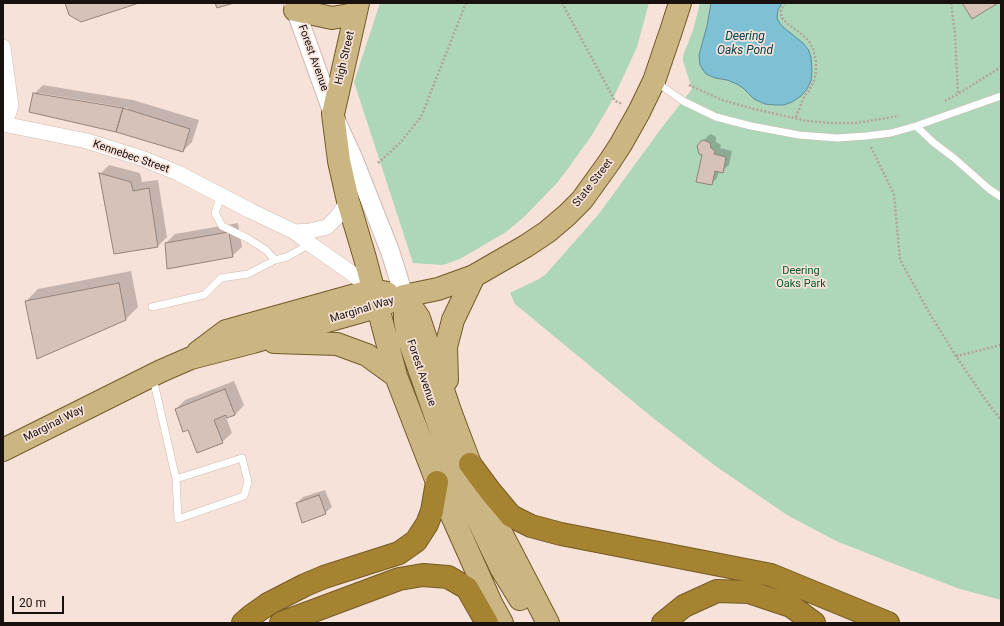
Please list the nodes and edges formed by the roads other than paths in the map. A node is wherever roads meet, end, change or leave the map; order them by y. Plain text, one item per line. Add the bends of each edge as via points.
1 (680, 3) edge
2 (294, 6) edge
3 (356, 9) edge
4 (3, 47) edge
5 (654, 81) junction
6 (1001, 96) edge
7 (332, 114) junction
8 (4, 124) edge
9 (916, 126) junction
10 (221, 196) junction
11 (1001, 197) edge
12 (348, 201) junction
13 (295, 232) junction
14 (310, 244) junction
15 (275, 260) junction
16 (474, 276) junction
17 (404, 296) junction
18 (375, 298) junction
19 (152, 307) dead end
20 (253, 342) junction
21 (191, 358) junction
22 (152, 376) junction
23 (396, 376) junction
24 (450, 411) junction
25 (3, 450) edge
26 (470, 464) junction
27 (176, 478) junction
28 (437, 482) junction
29 (243, 623) edge
30 (281, 623) edge
31 (487, 623) edge
32 (502, 623) edge
33 (534, 623) edge
34 (548, 623) edge
35 (663, 623) edge
36 (814, 623) edge
37 (888, 623) edge

1 - 5 main road, State Street
2 - 3 main road via 332,18
2 - 7 street, Forest Avenue
3 - 7 main road, High Street
4 - 8 street via 11,106
5 - 9 lane via 683,101 716,117 799,135 838,138 866,136
5 - 16 main road, State Street via 621,144 582,200 547,232
6 - 9 lane
7 - 12 main road, Forest Avenue
7 - 17 street, Forest Avenue via 354,160 390,252
8 - 10 street, Kennebec Street via 87,141 144,159 178,173
9 - 11 lane via 934,144
10 - 13 street, Kennebec Street
10 - 15 lane via 215,213 222,226 266,250
12 - 13 street via 327,227
12 - 18 main road, Forest Avenue
13 - 14 street, Kennebec Street
14 - 15 lane via 287,257
14 - 18 street, Kennebec Street via 350,272
15 - 19 lane via 248,274 221,278 204,295
16 - 17 main road, State Street via 438,289
16 - 24 main road via 453,320 446,348
17 - 18 main road, Marginal Way
17 - 24 main road via 419,318
17 - 33 main road, Forest Avenue via 408,337 455,471 501,568
18 - 20 main road, Marginal Way
18 - 21 main road, Marginal Way via 226,331
18 - 23 main road, Forest Avenue
20 - 21 main road, Marginal Way
20 - 23 main road via 337,344 368,355
21 - 22 main road, Marginal Way
22 - 25 main road, Marginal Way
22 - 27 lane
23 - 28 main road, Forest Avenue
24 - 26 main road
26 - 34 main road via 493,517
26 - 37 highway via 511,516 531,526 771,575
27 - 27 lane via 242,458 248,482 244,496 178,519
28 - 29 highway via 432,511 426,524 416,541 405,549 305,585 268,604
28 - 32 main road, Forest Avenue
30 - 31 highway via 399,579 423,575 448,577 467,588
35 - 36 highway via 684,606 717,592 749,592 791,606

